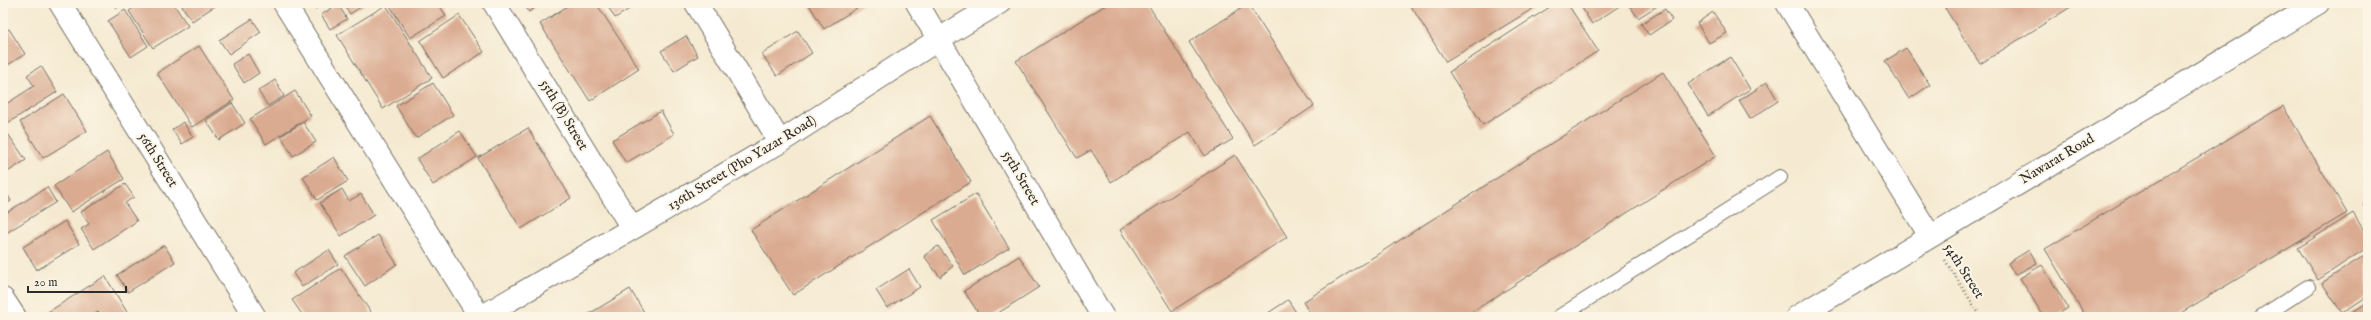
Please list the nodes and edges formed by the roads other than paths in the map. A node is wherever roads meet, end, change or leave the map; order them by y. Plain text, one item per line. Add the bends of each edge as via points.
1 (60, 3) edge
2 (284, 3) edge
3 (494, 3) edge
4 (696, 3) edge
5 (917, 3) edge
6 (999, 3) edge
7 (1787, 3) edge
8 (2318, 3) edge
9 (939, 39) junction
10 (780, 142) junction
11 (1780, 176) dead end
12 (632, 228) junction
13 (1930, 236) junction
14 (2308, 287) dead end
15 (3, 298) edge
16 (14, 317) edge
17 (255, 317) edge
18 (481, 317) edge
19 (1103, 317) edge
20 (1559, 317) edge
21 (1797, 317) edge
22 (2261, 317) edge

1 - 17 street, 56th Street
2 - 18 street
3 - 12 street, 55th (B) Street
4 - 10 street
5 - 9 street, 55th Street
6 - 9 street, 136th Street (Pho Yazar Road)
7 - 13 street
8 - 13 street, Nawarat Road
9 - 10 street, 136th Street (Pho Yazar Road)
9 - 19 street, 55th Street
10 - 12 street, 136th Street (Pho Yazar Road)
11 - 20 lane
12 - 18 street, 136th Street (Pho Yazar Road)
13 - 21 street, Nawarat Road
14 - 22 lane
15 - 16 street

